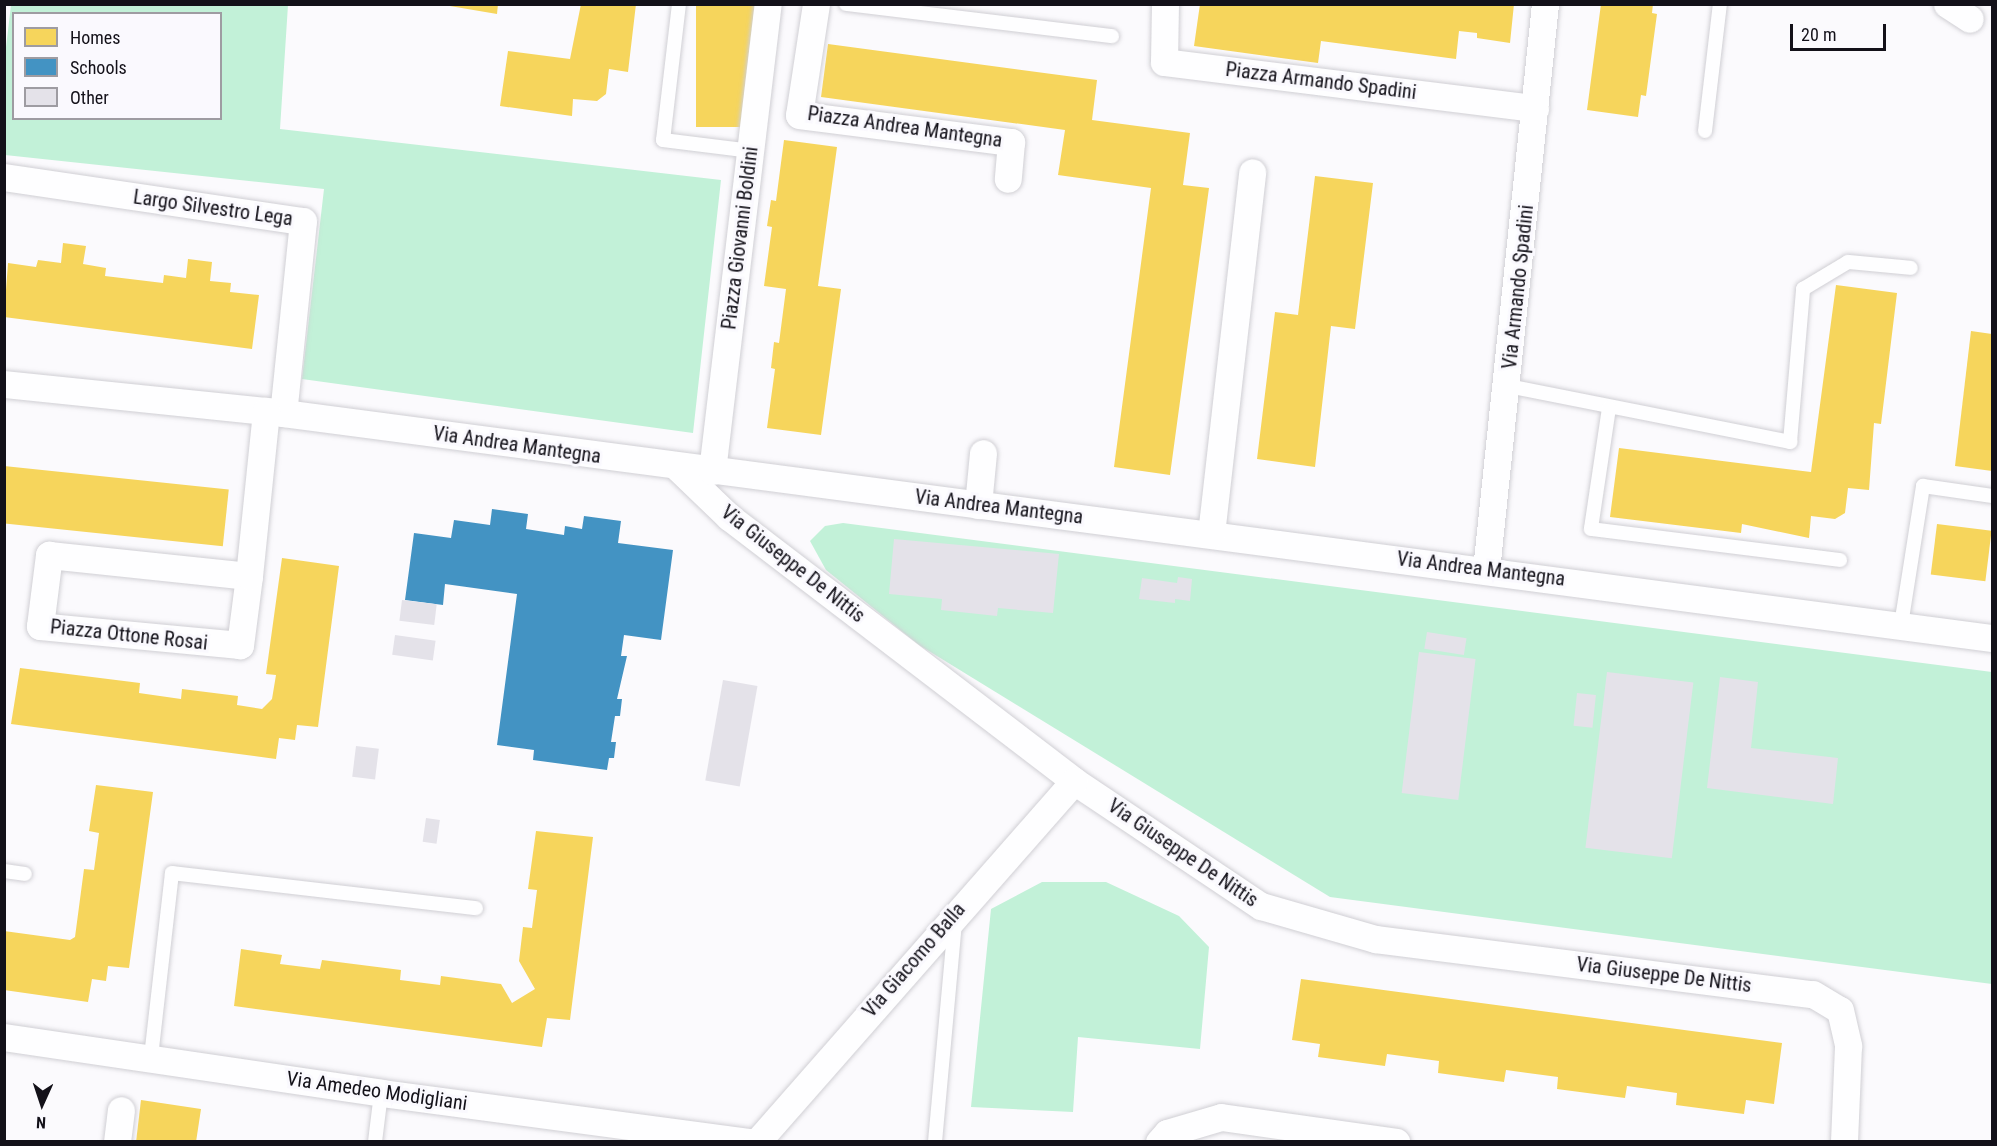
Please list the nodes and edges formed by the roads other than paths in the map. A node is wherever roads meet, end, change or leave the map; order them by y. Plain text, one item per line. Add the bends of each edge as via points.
1 (679, 4) edge
2 (768, 4) edge
3 (816, 4) edge
4 (846, 4) edge
5 (1165, 4) edge
6 (1545, 4) edge
7 (1720, 4) edge
8 (1947, 4) edge
9 (1970, 19) dead end
10 (1112, 36) dead end
11 (1535, 108) junction
12 (1705, 131) dead end
13 (751, 151) junction
14 (1252, 172) dead end
15 (4, 177) edge
16 (1008, 179) dead end
17 (1911, 268) dead end
18 (4, 384) edge
19 (1508, 386) junction
20 (1609, 408) junction
21 (274, 412) junction
22 (983, 453) dead end
23 (676, 466) junction
24 (712, 471) junction
25 (1992, 496) edge
26 (978, 505) junction
27 (1211, 534) junction
28 (1840, 560) dead end
29 (1486, 570) junction
30 (249, 576) junction
31 (1901, 625) junction
32 (1992, 638) edge
33 (1074, 781) junction
34 (4, 871) edge
35 (25, 874) dead end
36 (476, 908) dead end
37 (956, 911) junction
38 (4, 1036) edge
39 (151, 1057) junction
40 (381, 1093) junction
41 (121, 1110) dead end
42 (117, 1142) edge
43 (375, 1142) edge
44 (750, 1142) edge
45 (757, 1142) edge
46 (935, 1142) edge
47 (1159, 1142) edge
48 (1396, 1142) edge
49 (1844, 1142) edge

1 - 13 lane via 663,140
2 - 13 street, Piazza Giovanni Boldini
3 - 16 street, Piazza Andrea Mantegna via 799,116 1011,141
4 - 10 lane
5 - 11 street, Piazza Armando Spadini via 1164,62
6 - 11 street, Via Armando Spadini
7 - 12 lane
8 - 9 street
11 - 19 street, Via Armando Spadini
13 - 24 street, Piazza Giovanni Boldini
14 - 27 street
15 - 21 street, Largo Silvestro Lega via 303,221
17 - 20 lane via 1848,262 1803,289 1790,442
18 - 21 street, Via Andrea Mantegna
19 - 20 lane
19 - 29 street, Via Armando Spadini
20 - 28 lane via 1591,529
21 - 23 street, Via Andrea Mantegna
21 - 30 street, Piazza Ottone Rosai
22 - 26 street
23 - 24 street, Via Andrea Mantegna
23 - 33 street, Via Giuseppe De Nittis via 729,517
24 - 26 street, Via Andrea Mantegna
25 - 31 lane via 1923,486
26 - 27 street, Via Andrea Mantegna
27 - 29 street, Via Andrea Mantegna
29 - 31 street, Via Andrea Mantegna
30 - 30 street, Piazza Ottone Rosai via 49,555 40,626 240,645
31 - 32 street, Via Andrea Mantegna
33 - 37 street, Via Giacomo Balla
33 - 49 street, Via Giuseppe De Nittis via 1261,906 1284,913 1375,939 1813,994 1840,1010 1848,1046
34 - 35 lane
36 - 39 lane via 172,873
37 - 45 street, Via Giacomo Balla
37 - 46 lane
38 - 39 street, Via Amedeo Modigliani
39 - 40 street, Via Amedeo Modigliani
40 - 43 lane
40 - 44 street, Via Amedeo Modigliani
41 - 42 street
47 - 48 street via 1167,1133 1221,1117

